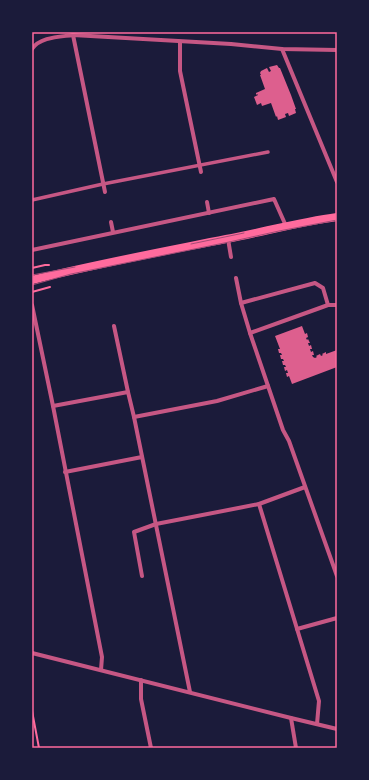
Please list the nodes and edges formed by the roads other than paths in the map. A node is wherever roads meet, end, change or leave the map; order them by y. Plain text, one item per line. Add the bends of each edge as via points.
1 (73, 35) junction
2 (180, 42) junction
3 (32, 49) edge
4 (282, 49) junction
5 (337, 50) edge
6 (268, 152) dead end
7 (199, 165) junction
8 (201, 172) dead end
9 (337, 182) edge
10 (103, 184) junction
11 (105, 192) dead end
12 (32, 200) edge
13 (207, 202) dead end
14 (209, 213) junction
15 (337, 217) edge
16 (111, 222) dead end
17 (286, 226) junction
18 (113, 232) junction
19 (228, 239) junction
20 (32, 250) edge
21 (231, 257) dead end
22 (236, 278) dead end
23 (32, 280) edge
24 (241, 303) junction
25 (32, 305) edge
26 (328, 305) junction
27 (337, 305) edge
28 (114, 326) dead end
29 (250, 333) junction
30 (268, 386) junction
31 (128, 392) junction
32 (53, 406) junction
33 (134, 417) junction
34 (142, 457) junction
35 (65, 472) junction
36 (305, 487) junction
37 (259, 504) junction
38 (156, 524) junction
39 (142, 576) dead end
40 (337, 576) edge
41 (337, 618) edge
42 (297, 629) junction
43 (32, 653) edge
44 (100, 670) junction
45 (141, 680) junction
46 (190, 692) junction
47 (291, 718) junction
48 (317, 724) junction
49 (337, 729) edge
50 (151, 748) edge
51 (296, 748) edge

1 - 2 street
1 - 3 street via 49,39 36,44
1 - 10 street
2 - 4 street
2 - 7 street via 180,71
4 - 5 street
4 - 9 street
6 - 7 street
7 - 8 street
7 - 10 street
10 - 11 street
10 - 12 street
13 - 14 street
14 - 17 street via 274,199
14 - 18 street
15 - 17 main road
16 - 18 street
17 - 19 main road
18 - 20 street
19 - 21 street
19 - 23 main road
22 - 24 street
24 - 26 street via 315,283 323,288
24 - 29 street
25 - 32 street
26 - 27 street
26 - 29 street
28 - 31 street
29 - 30 street
30 - 33 street via 217,401
30 - 36 street
31 - 32 street
31 - 33 street
32 - 35 street
33 - 34 street
34 - 35 street
34 - 38 street
35 - 44 street via 102,656
36 - 37 street
36 - 40 street
37 - 38 street
37 - 42 street
38 - 39 street via 134,532
38 - 46 street
41 - 42 street
42 - 48 street via 320,704
43 - 44 street
44 - 45 street
45 - 46 street
45 - 50 street via 141,699
46 - 47 street
47 - 48 street
47 - 51 street
48 - 49 street

